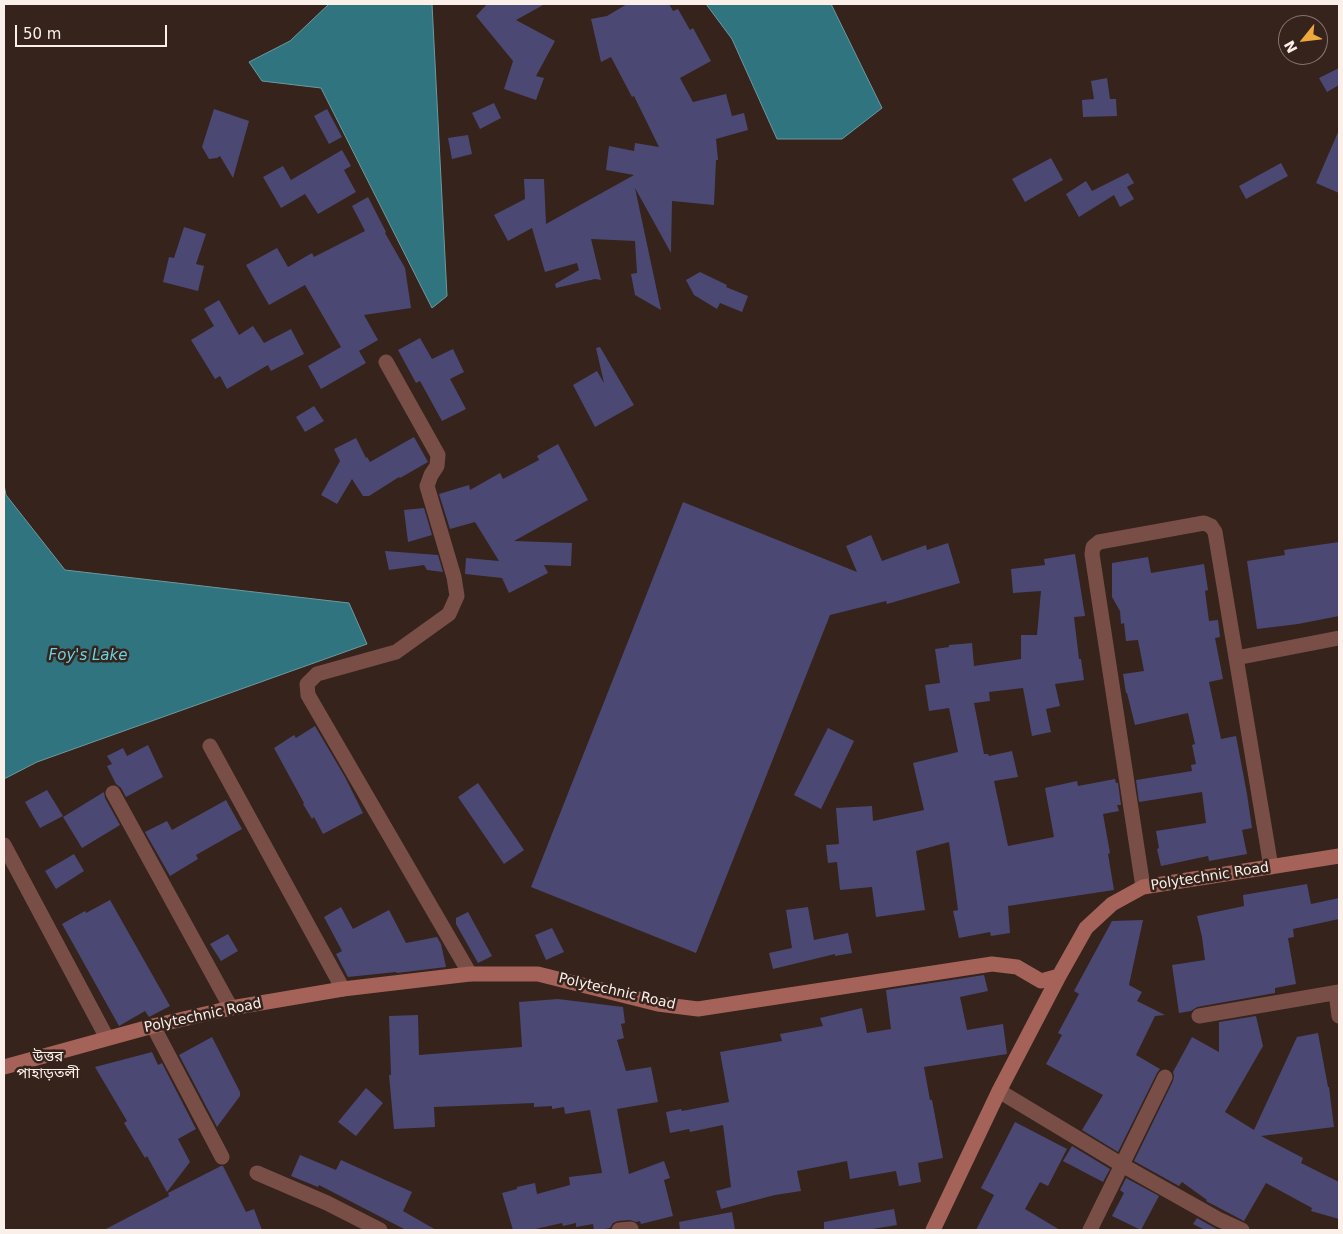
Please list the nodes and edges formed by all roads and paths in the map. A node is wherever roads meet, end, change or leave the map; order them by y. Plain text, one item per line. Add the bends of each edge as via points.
1 (386, 362) dead end
2 (1339, 638) edge
3 (1236, 658) junction
4 (210, 746) dead end
5 (113, 793) dead end
6 (4, 845) edge
7 (1339, 856) edge
8 (1270, 867) junction
9 (1143, 887) junction
10 (470, 974) junction
11 (1058, 976) junction
12 (343, 989) junction
13 (1338, 993) edge
14 (231, 1008) junction
15 (1199, 1016) dead end
16 (1339, 1016) edge
17 (153, 1026) junction
18 (106, 1038) junction
19 (4, 1067) edge
20 (1165, 1077) dead end
21 (999, 1091) junction
22 (222, 1158) dead end
23 (1122, 1165) junction
24 (257, 1173) dead end
25 (380, 1230) edge
26 (932, 1230) edge
27 (1090, 1230) edge
28 (1242, 1230) edge

1 - 10 street via 438,455 437,466 427,486 457,596 449,614 396,652 317,674 307,684 308,695
2 - 3 street
3 - 8 street
3 - 9 street via 1211,526 1204,523 1108,540 1093,547
4 - 12 street
5 - 14 street
6 - 18 street
7 - 8 street, Polytechnic Road
8 - 9 street, Polytechnic Road
9 - 11 street, Polytechnic Road via 1112,904 1086,928
10 - 11 street, Polytechnic Road via 538,974 658,1004 698,1009 992,964 1017,967 1041,981
10 - 12 street, Polytechnic Road
11 - 21 street
12 - 14 street, Polytechnic Road
13 - 15 street
13 - 16 street
14 - 17 street, Polytechnic Road
17 - 18 street, Polytechnic Road
17 - 22 street
18 - 19 street, Polytechnic Road
20 - 23 street
21 - 23 street
21 - 26 street
23 - 27 street
23 - 28 street
24 - 25 street

